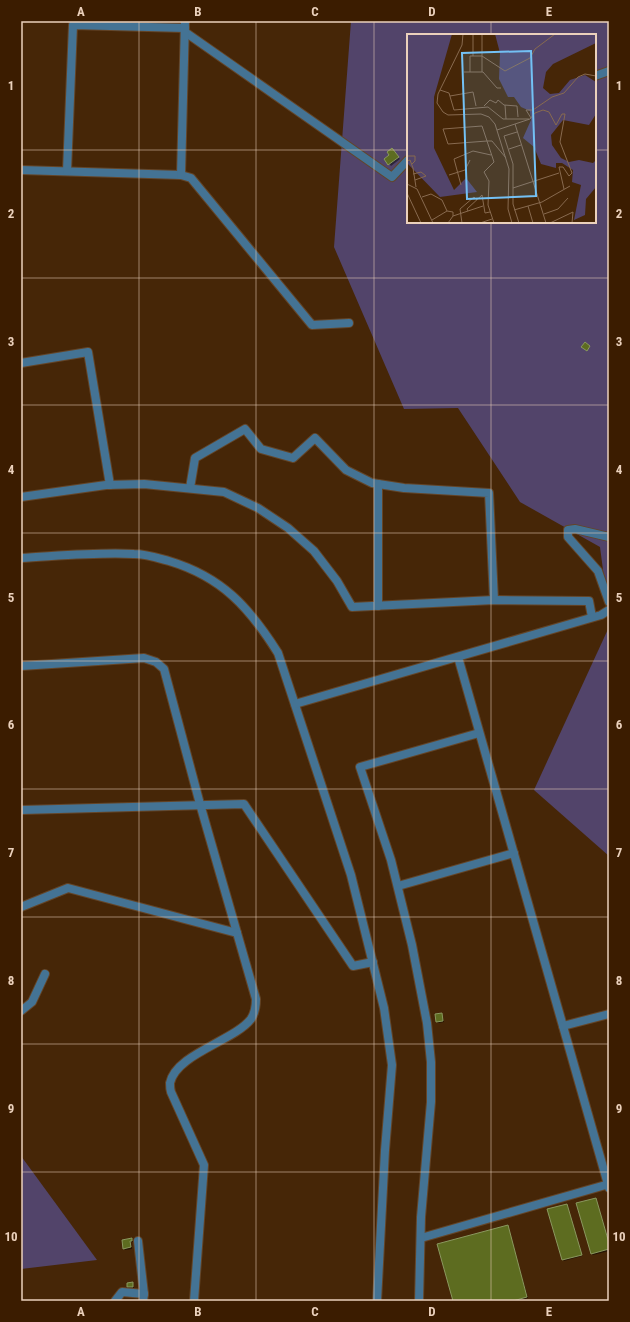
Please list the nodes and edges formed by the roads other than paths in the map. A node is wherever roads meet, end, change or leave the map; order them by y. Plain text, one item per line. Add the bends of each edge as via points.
1 (103, 23) edge
2 (185, 27) edge
3 (609, 70) edge
4 (596, 76) edge
5 (407, 161) edge
6 (21, 170) edge
7 (67, 171) junction
8 (181, 175) junction
9 (349, 323) dead end
10 (21, 363) edge
11 (378, 484) junction
12 (110, 485) junction
13 (190, 488) junction
14 (21, 497) edge
15 (609, 537) edge
16 (21, 558) edge
17 (494, 600) junction
18 (609, 602) edge
19 (378, 606) junction
20 (609, 610) edge
21 (592, 617) junction
22 (458, 657) junction
23 (21, 666) edge
24 (295, 704) junction
25 (479, 732) junction
26 (200, 804) junction
27 (21, 810) edge
28 (514, 853) junction
29 (398, 886) junction
30 (21, 907) edge
31 (238, 934) junction
32 (373, 962) junction
33 (45, 974) dead end
34 (21, 1011) edge
35 (609, 1014) edge
36 (563, 1026) junction
37 (609, 1185) edge
38 (421, 1238) junction
39 (138, 1241) dead end
40 (143, 1297) edge
41 (115, 1301) edge
42 (194, 1301) edge
43 (378, 1301) edge
44 (419, 1301) edge

1 - 2 street
1 - 7 street via 73,25
2 - 5 street via 392,177
2 - 8 street
3 - 4 street
6 - 7 street
7 - 8 street
8 - 9 street via 191,178 312,325
10 - 12 street via 88,352
11 - 13 street via 346,470 315,438 293,458 261,449 245,429 195,458
11 - 17 street via 490,493
11 - 19 street
12 - 13 street via 144,484
12 - 14 street
13 - 19 street via 224,492 258,508 288,528 314,551 337,581 352,607
15 - 18 street via 575,528 568,530 568,537 598,572
16 - 24 street via 135,554 183,566 206,576 225,588 262,629 278,653
17 - 19 street
17 - 21 street via 589,601
20 - 21 street
21 - 22 street
22 - 24 street
22 - 25 street
23 - 26 street via 144,658 164,668
24 - 32 street via 351,875
25 - 28 street
25 - 29 street via 360,767
26 - 27 street
26 - 31 street
26 - 32 street via 244,804 353,966
28 - 29 street
28 - 36 street
29 - 38 street via 421,984 431,1062 431,1102
30 - 31 street via 68,888
31 - 42 street via 256,999 256,1009 250,1020 238,1029 185,1062 170,1083 171,1092 204,1165
32 - 43 street via 384,1008 392,1065
33 - 34 street via 32,1002
35 - 36 street
36 - 37 street
37 - 38 street
38 - 44 street
39 - 40 street
40 - 41 street via 122,1292

